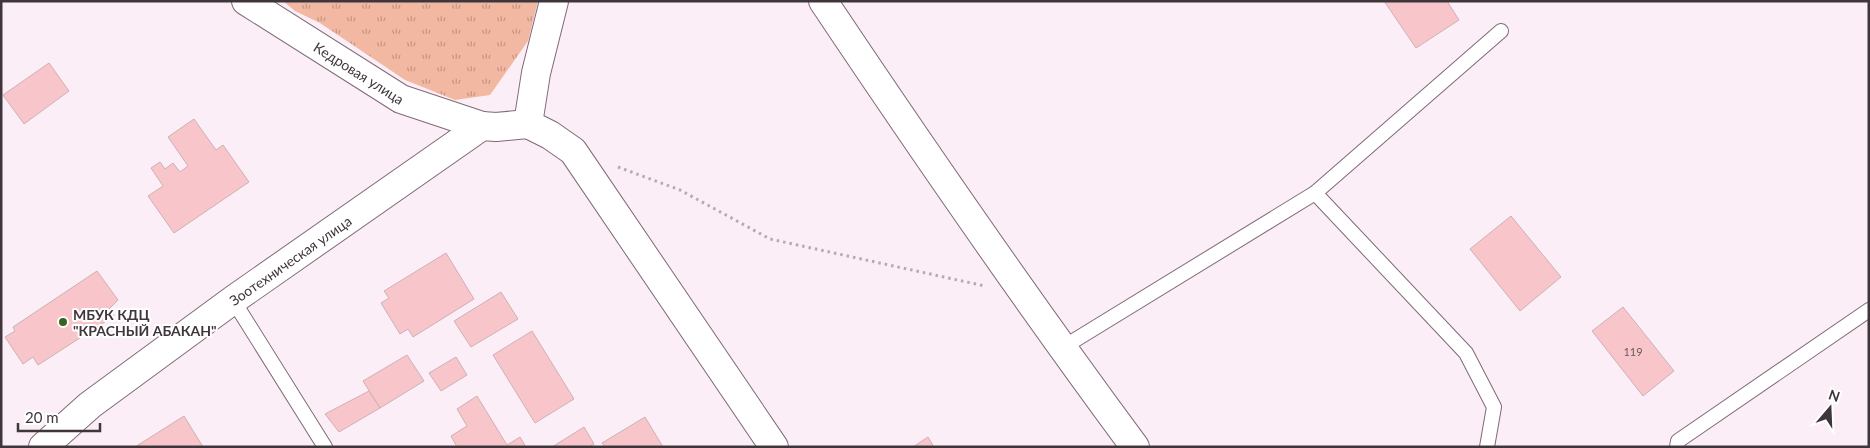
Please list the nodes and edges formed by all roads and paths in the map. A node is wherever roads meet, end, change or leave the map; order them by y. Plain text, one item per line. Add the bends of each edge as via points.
1 (246, 1) edge
2 (554, 1) edge
3 (823, 1) edge
4 (1501, 31) dead end
5 (528, 124) junction
6 (482, 126) junction
7 (618, 167) dead end
8 (1315, 193) junction
9 (1025, 295) junction
10 (233, 300) junction
11 (1869, 310) edge
12 (1062, 348) junction
13 (43, 447) edge
14 (325, 447) edge
15 (774, 447) edge
16 (1135, 447) edge
17 (1487, 447) edge
18 (1677, 447) edge

1 - 6 street, Кедровая улица via 401,99
2 - 5 street via 536,73
3 - 9 street
4 - 8 lane
5 - 6 street
5 - 15 street via 573,151
6 - 10 street, Зоотехническая улица
7 - 9 path via 680,190 770,239
8 - 12 lane
8 - 17 lane via 1466,353 1494,407
9 - 12 street
10 - 13 street, Зоотехническая улица via 90,405
10 - 14 lane
11 - 18 lane via 1678,441
12 - 16 street

